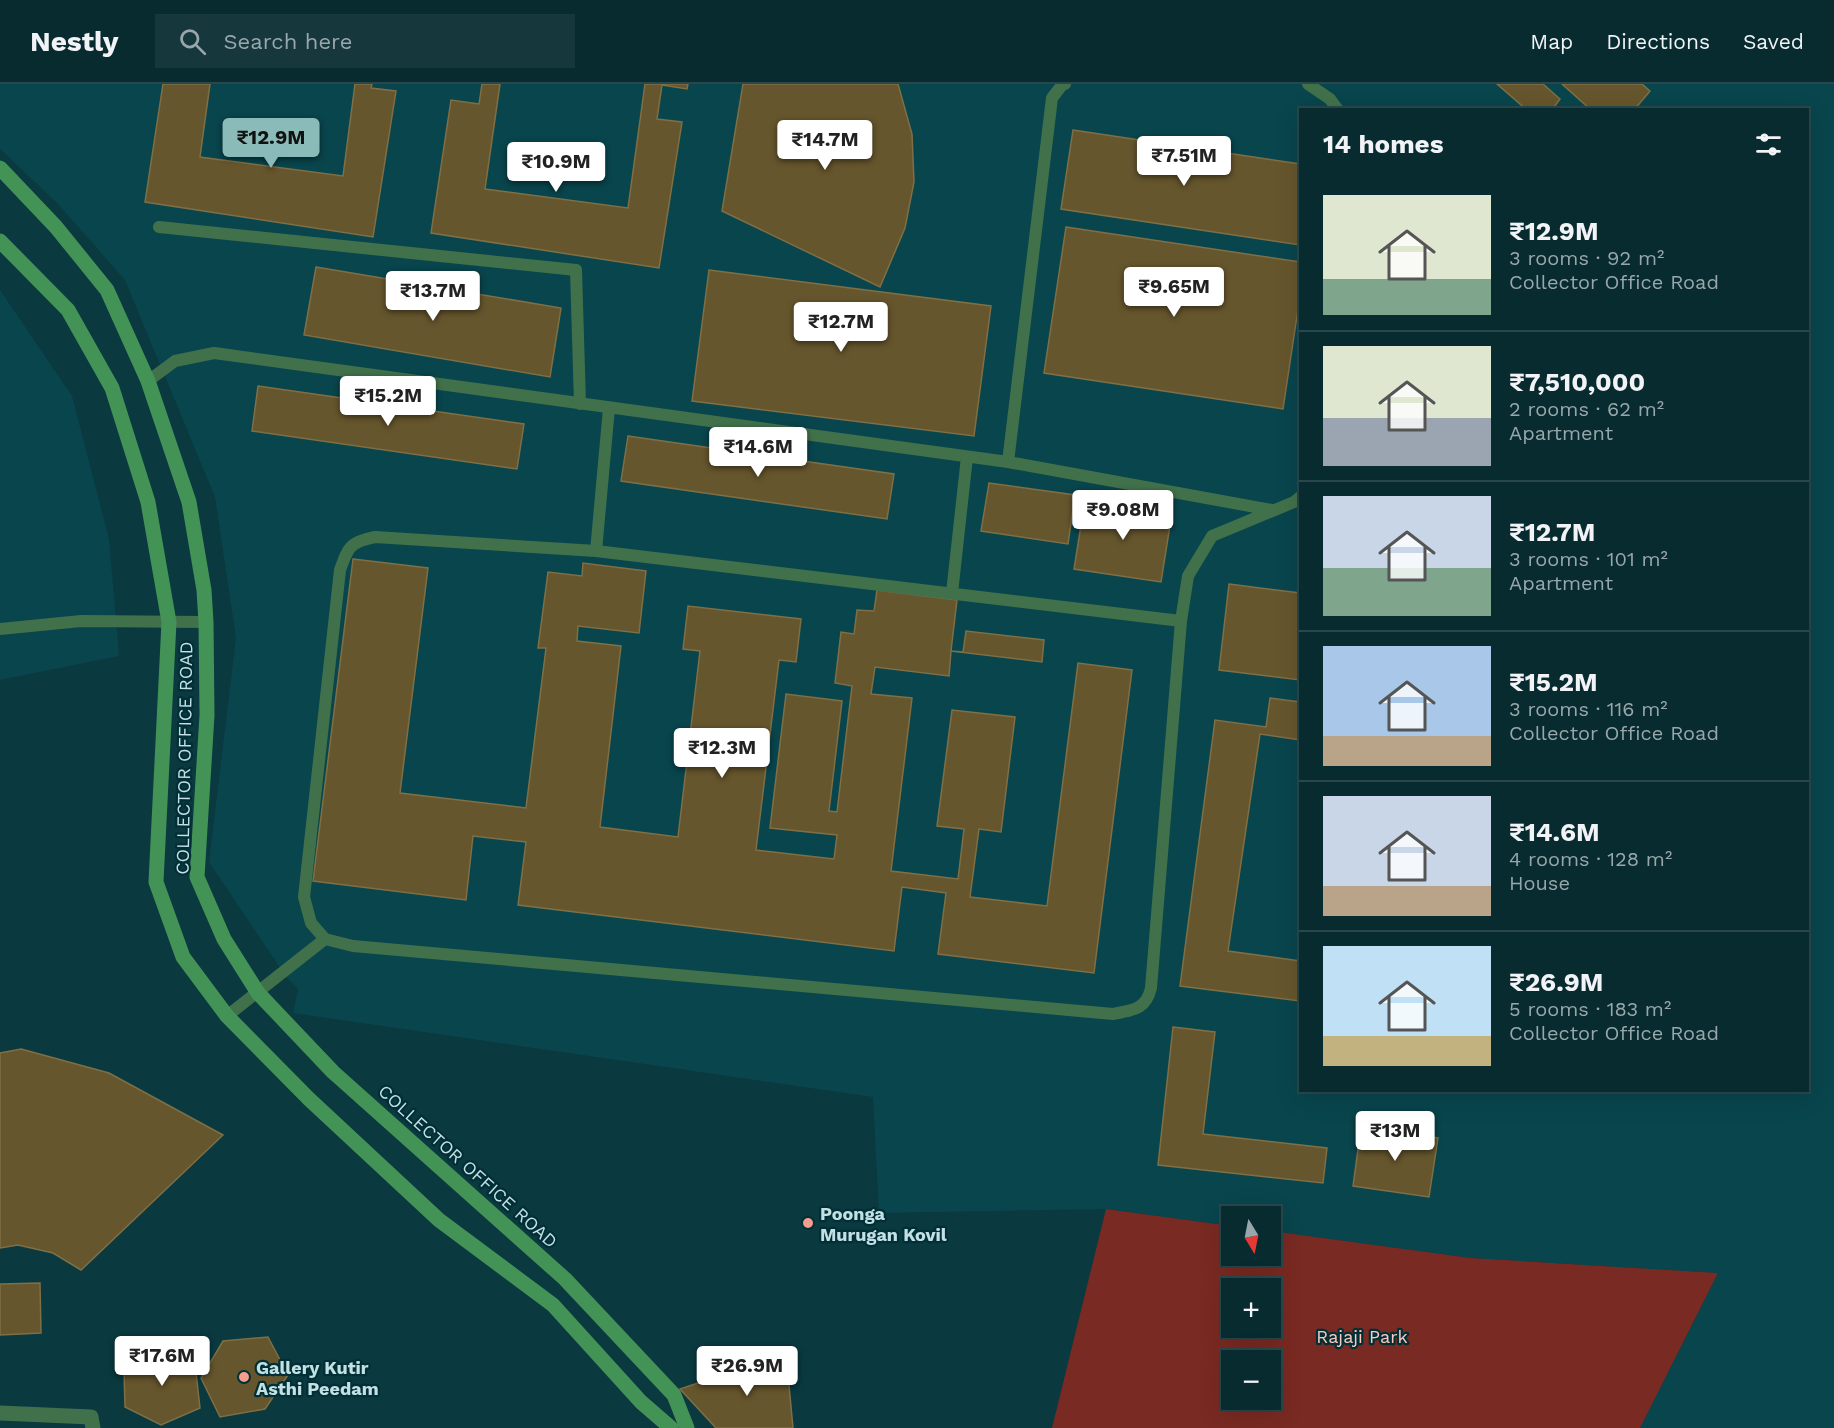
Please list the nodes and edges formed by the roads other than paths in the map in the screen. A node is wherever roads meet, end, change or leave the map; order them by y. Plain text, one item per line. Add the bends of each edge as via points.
1 (1065, 84) edge
2 (1308, 84) edge
3 (1337, 108) edge
4 (0, 168) edge
5 (159, 226) dead end
6 (0, 241) edge
7 (148, 381) junction
8 (580, 404) junction
9 (609, 408) junction
10 (967, 457) junction
11 (1008, 462) junction
12 (1299, 498) edge
13 (1273, 511) junction
14 (596, 551) junction
15 (952, 593) junction
16 (1181, 621) junction
17 (169, 622) junction
18 (206, 622) junction
19 (0, 629) edge
20 (325, 939) junction
21 (258, 993) junction
22 (227, 1016) junction
23 (0, 1413) edge
24 (93, 1428) edge
25 (671, 1428) edge
26 (687, 1428) edge

1 - 11 lane via 1052,98
2 - 3 lane
4 - 7 street, COLLECTOR OFFICE ROAD via 56,226 108,290
5 - 8 lane via 576,270
6 - 17 street, COLLECTOR OFFICE ROAD via 68,310 112,388 148,502
7 - 8 lane via 175,361 214,353
7 - 18 street, COLLECTOR OFFICE ROAD via 189,502
8 - 9 lane
9 - 10 lane
9 - 14 lane
10 - 11 lane
10 - 15 lane
11 - 13 lane
12 - 13 lane
13 - 16 lane via 1212,536 1188,576
14 - 15 lane
14 - 20 lane via 375,537 360,540 347,549 340,570 304,897 311,922
15 - 16 lane
16 - 20 lane via 1151,988 1148,1000 1138,1008 1113,1014 353,946
17 - 18 lane
17 - 19 lane via 81,621
17 - 22 street, COLLECTOR OFFICE ROAD via 156,882 183,957
18 - 21 street, COLLECTOR OFFICE ROAD via 207,715 197,877 224,939
20 - 21 lane
21 - 22 lane
21 - 26 street, COLLECTOR OFFICE ROAD via 333,1072 565,1279 674,1395
22 - 25 street, COLLECTOR OFFICE ROAD via 439,1220 553,1305 641,1402
23 - 24 street via 91,1417

